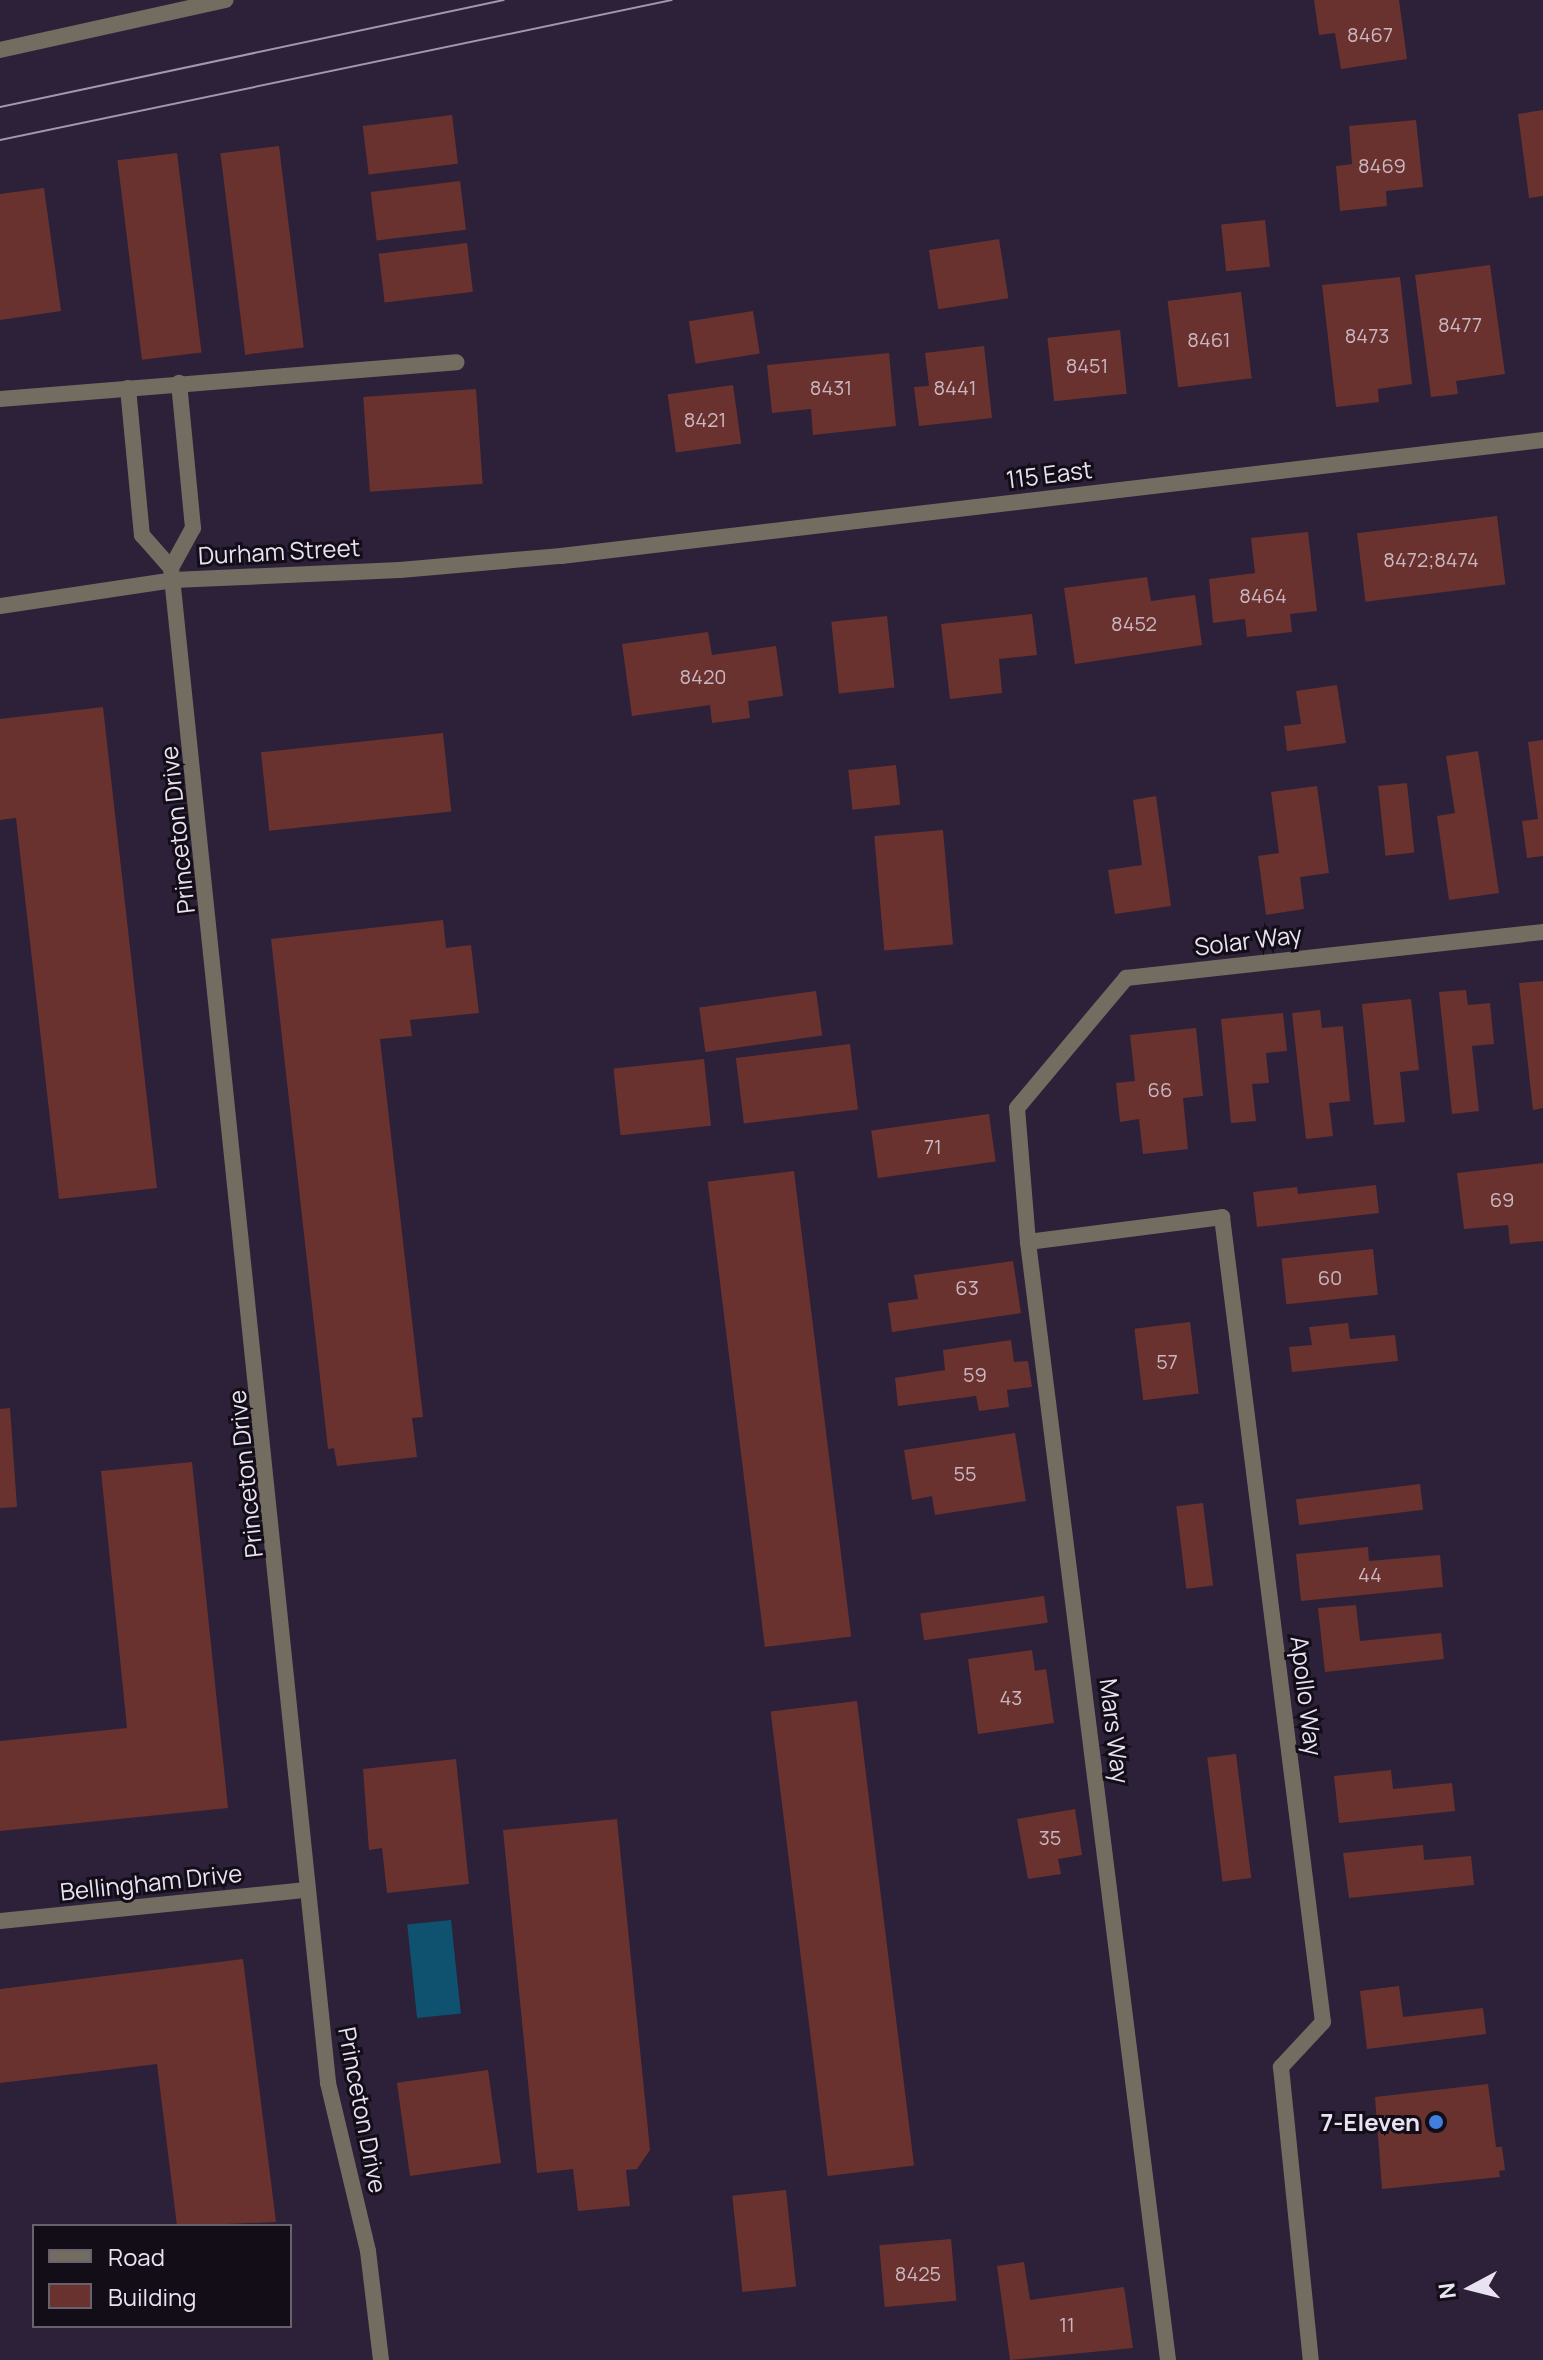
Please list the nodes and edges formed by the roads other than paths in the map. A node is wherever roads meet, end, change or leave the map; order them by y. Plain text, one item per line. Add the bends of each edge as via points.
1 (226, 0) edge
2 (0, 50) edge
3 (457, 362) dead end
4 (179, 383) junction
5 (128, 388) junction
6 (0, 399) edge
7 (1543, 440) edge
8 (561, 556) joint
9 (172, 574) junction
10 (0, 606) edge
11 (1543, 932) edge
12 (1017, 1108) joint
13 (1028, 1242) junction
14 (306, 1890) junction
15 (0, 1921) edge
16 (381, 2360) edge
17 (1168, 2360) edge
18 (1311, 2360) edge

1 - 2 street
3 - 4 street
4 - 5 street
4 - 9 street via 193,528
5 - 6 street
5 - 9 street via 142,535
7 - 8 street, 115 East
8 - 9 street, Durham Street via 400,570
9 - 10 street, Durham Street
9 - 14 street, Princeton Drive via 293,1702
11 - 12 street, Solar Way via 1126,978
12 - 13 street, Mars Way
13 - 17 street, Mars Way
13 - 18 street, Apollo Way via 1222,1217 1323,2022 1281,2067
14 - 15 street, Bellingham Drive
14 - 16 street, Princeton Drive via 328,2083 368,2251

